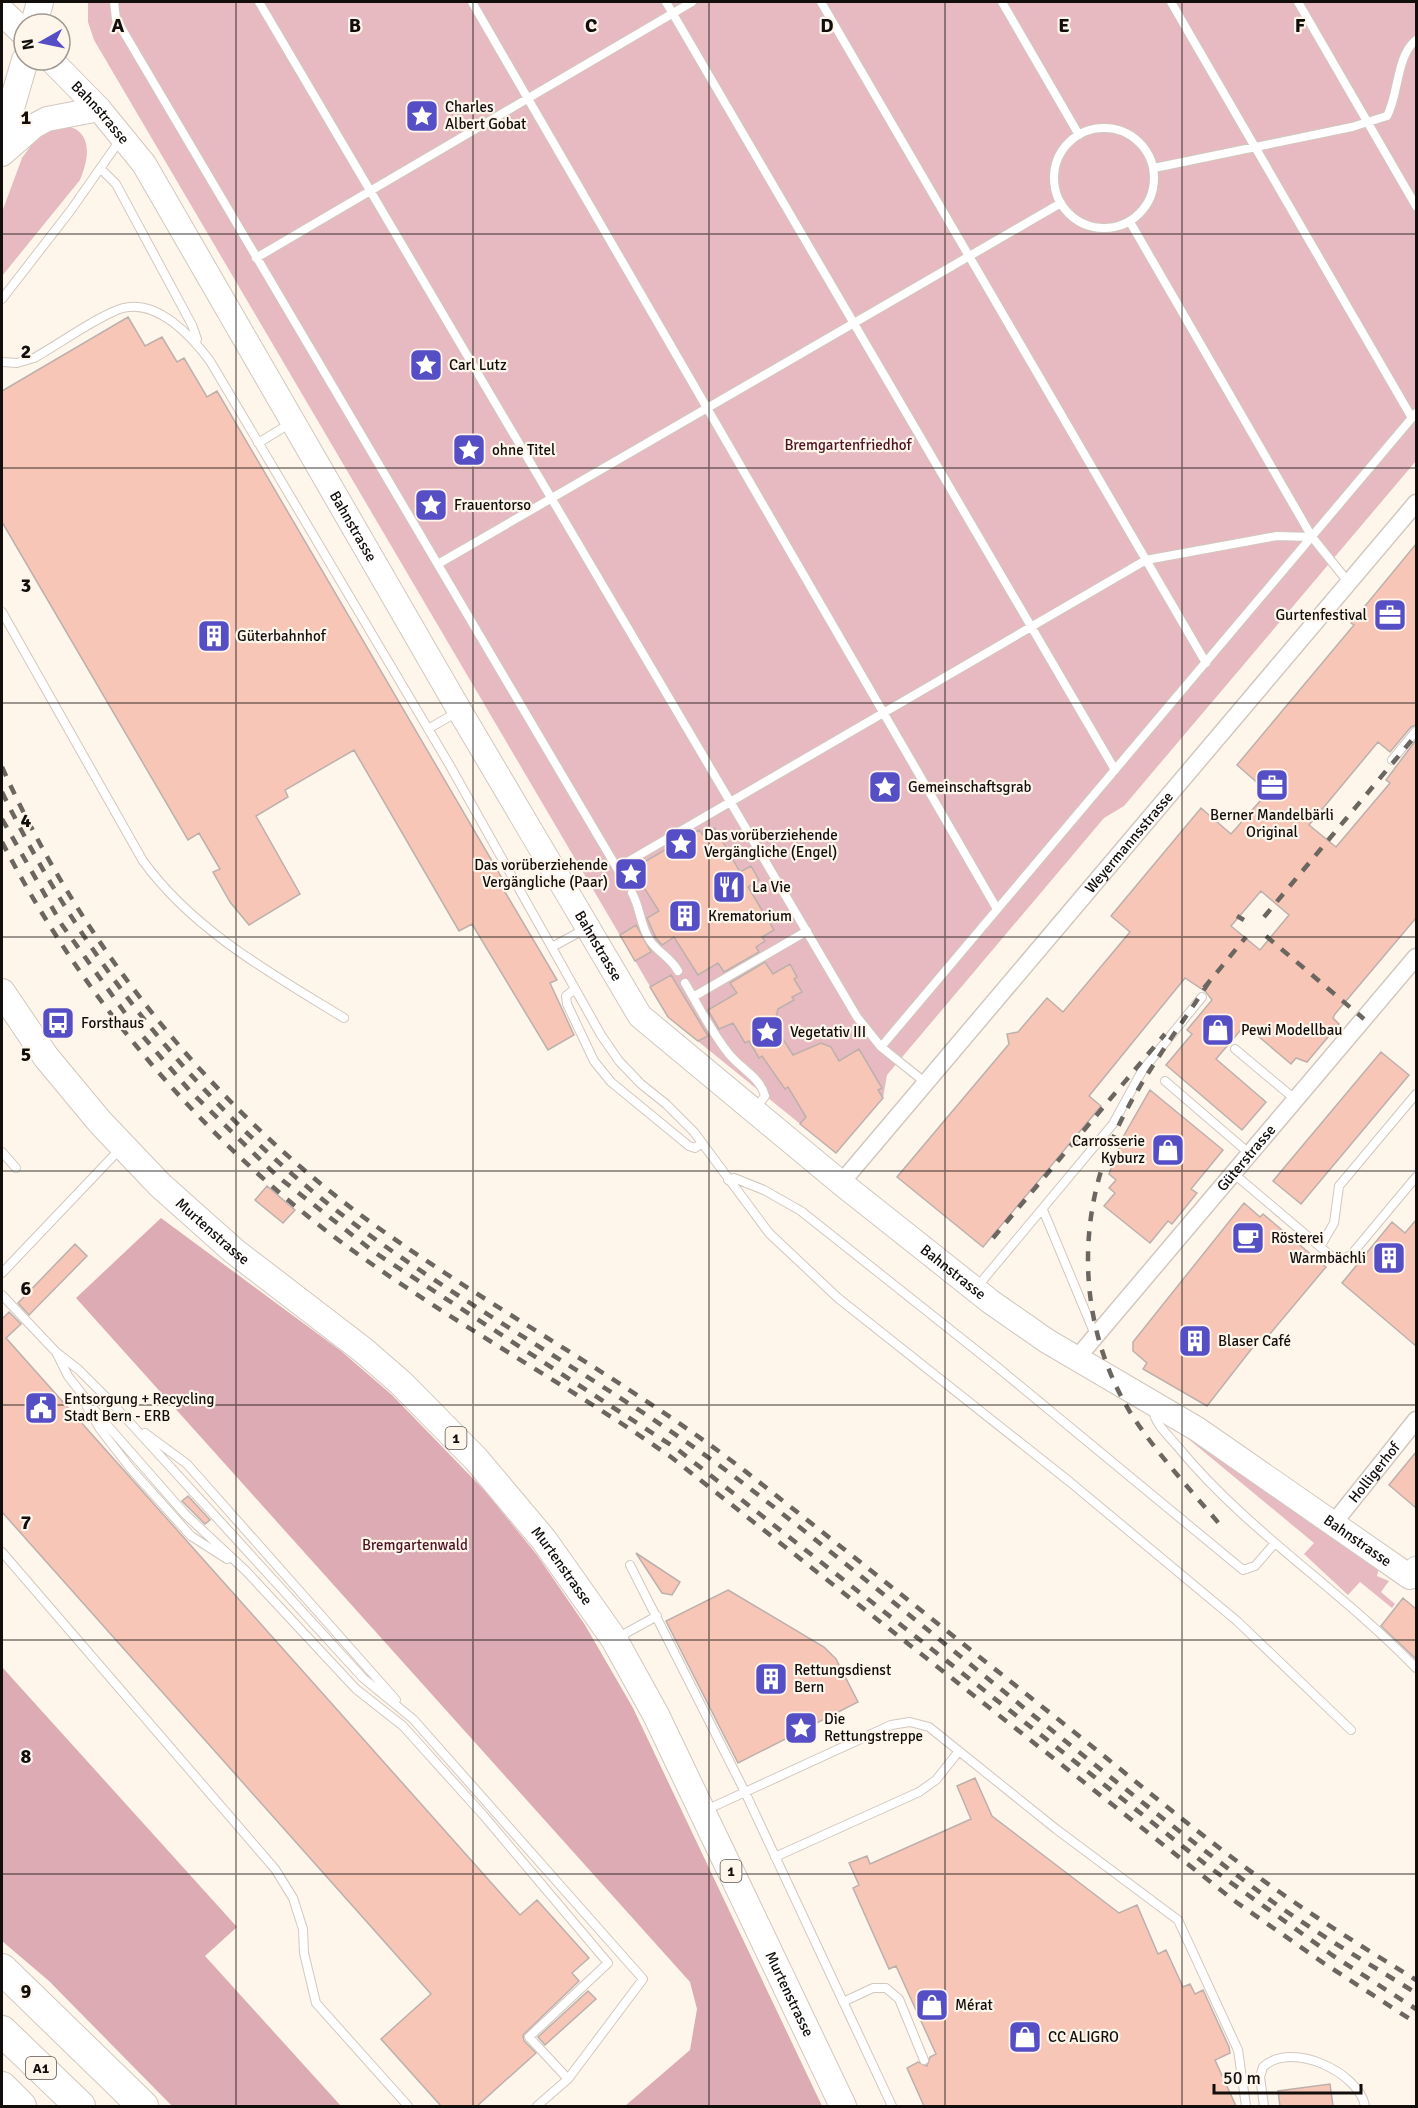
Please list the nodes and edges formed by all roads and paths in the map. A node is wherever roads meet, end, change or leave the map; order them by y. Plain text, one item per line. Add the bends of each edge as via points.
1 (114, 2) edge
2 (259, 2) edge
3 (472, 2) edge
4 (666, 2) edge
5 (692, 2) edge
6 (821, 2) edge
7 (1002, 2) edge
8 (1171, 2) edge
9 (1298, 2) edge
10 (673, 13) junction
11 (1416, 40) edge
12 (22, 72) edge
13 (63, 72) edge
14 (528, 98) junction
15 (99, 109) junction
16 (1368, 123) junction
17 (1079, 135) junction
18 (122, 138) junction
19 (2, 139) edge
20 (1255, 148) junction
21 (2, 154) edge
22 (1154, 168) junction
23 (101, 169) junction
24 (370, 191) junction
25 (1061, 203) junction
26 (1416, 206) edge
27 (1130, 222) junction
28 (969, 256) junction
29 (256, 258) junction
30 (2, 299) edge
31 (854, 324) junction
32 (199, 345) junction
33 (2, 362) edge
34 (707, 408) junction
35 (1414, 416) edge
36 (292, 422) junction
37 (258, 443) junction
38 (551, 498) junction
39 (1416, 503) edge
40 (1312, 537) junction
41 (1146, 560) junction
42 (438, 564) junction
43 (1349, 583) junction
44 (2, 612) edge
45 (1031, 626) junction
46 (1206, 663) junction
47 (459, 711) junction
48 (884, 712) junction
49 (428, 729) junction
50 (1416, 731) edge
51 (1392, 760) dead end
52 (1115, 770) junction
53 (730, 802) junction
54 (617, 868) junction
55 (624, 880) dead end
56 (632, 893) dead end
57 (997, 909) junction
58 (587, 928) junction
59 (807, 931) junction
60 (552, 947) junction
61 (1416, 957) edge
62 (678, 971) dead end
63 (685, 983) dead end
64 (575, 988) junction
65 (2, 992) edge
66 (693, 997) junction
67 (1202, 997) dead end
68 (344, 1018) dead end
69 (882, 1047) junction
70 (1235, 1048) dead end
71 (1165, 1081) dead end
72 (926, 1083) junction
73 (1416, 1094) edge
74 (1296, 1100) junction
75 (753, 1111) junction
76 (702, 1143) junction
77 (123, 1146) junction
78 (2, 1152) edge
79 (1250, 1154) junction
80 (16, 1168) dead end
81 (1233, 1173) junction
82 (1416, 1177) edge
83 (728, 1180) junction
84 (841, 1184) junction
85 (1043, 1210) junction
86 (1320, 1247) junction
87 (2, 1273) edge
88 (975, 1290) junction
89 (2, 1295) edge
90 (1096, 1338) junction
91 (56, 1352) junction
92 (1077, 1358) junction
93 (1156, 1404) junction
94 (1416, 1420) edge
95 (129, 1421) junction
96 (1333, 1524) junction
97 (1275, 1543) junction
98 (2, 1552) edge
99 (630, 1565) dead end
100 (1414, 1576) edge
101 (657, 1616) junction
102 (614, 1639) junction
103 (1416, 1668) edge
104 (413, 1719) junction
105 (1351, 1730) dead end
106 (959, 1751) junction
107 (745, 1792) junction
108 (703, 1811) junction
109 (775, 1857) junction
110 (2, 1969) edge
111 (843, 2002) junction
112 (2, 2031) edge
113 (924, 2060) dead end
114 (568, 2079) junction
115 (2, 2087) edge
116 (21, 2106) edge
117 (80, 2106) edge
118 (143, 2106) edge
119 (408, 2106) edge
120 (537, 2106) edge
121 (843, 2106) edge
122 (892, 2106) edge
123 (1246, 2106) edge
124 (1264, 2106) edge
125 (1365, 2106) edge

1 - 29 lane via 116,19
2 - 24 lane
3 - 14 lane
4 - 10 lane
5 - 10 lane
6 - 28 lane
7 - 17 lane
8 - 20 lane
9 - 16 lane
10 - 14 lane
10 - 31 lane
11 - 16 lane via 1403,62 1388,116
12 - 19 main road
13 - 15 street, Bahnstrasse
14 - 24 lane
14 - 34 lane
15 - 18 street, Bahnstrasse
15 - 21 street via 47,119
16 - 20 lane
16 - 26 lane
17 - 22 lane via 1095,130 1121,131 1142,145
17 - 25 lane via 1064,148 1055,168 1055,187
18 - 23 lane
18 - 36 street, Bahnstrasse via 144,164
20 - 22 lane
20 - 35 lane
22 - 27 lane via 1148,202
23 - 30 lane
23 - 32 lane via 116,184
24 - 29 lane
24 - 38 lane
25 - 27 lane via 1075,218 1096,227 1110,228
25 - 28 lane
27 - 40 lane
28 - 31 lane
28 - 41 lane
29 - 42 lane
31 - 34 lane
31 - 45 lane
32 - 33 lane via 174,321 156,313 126,308 34,358
32 - 37 lane
34 - 38 lane
34 - 48 lane
35 - 40 lane
36 - 37 lane
36 - 47 street, Bahnstrasse
37 - 49 lane
38 - 42 lane
38 - 53 lane
39 - 43 street, Weyermannsstrasse
40 - 41 lane via 1277,536
40 - 43 lane
40 - 46 lane
41 - 45 lane
41 - 46 lane
42 - 54 lane
43 - 72 street, Weyermannsstrasse
44 - 68 lane via 158,882 219,937
45 - 48 lane
45 - 52 lane
46 - 52 lane
47 - 49 lane
47 - 58 street, Bahnstrasse
48 - 53 lane
48 - 57 lane
49 - 60 lane
50 - 51 lane
52 - 57 lane
53 - 54 lane
53 - 59 lane
54 - 55 lane
56 - 62 lane via 651,943
57 - 69 lane
58 - 60 lane
58 - 75 street, Bahnstrasse via 640,1016
59 - 66 lane
59 - 69 lane via 857,1017
60 - 64 lane
61 - 74 street, Güterstrasse
63 - 66 lane
64 - 76 lane via 620,1061
64 - 76 lane via 566,996 567,1004 594,1061 611,1082 689,1146 695,1148
65 - 77 main road, Murtenstrasse / 1 via 46,1057
66 - 75 lane via 729,1054 763,1090 765,1096
67 - 85 lane via 1142,1071 1113,1124
69 - 72 lane
70 - 74 lane
71 - 79 lane
72 - 84 street, Weyermannsstrasse
73 - 86 lane via 1339,1186 1334,1223
74 - 79 street, Güterstrasse
75 - 84 street, Bahnstrasse
76 - 83 lane
77 - 87 lane
77 - 102 main road, Murtenstrasse / 1 via 195,1219 363,1350 440,1421 529,1521
78 - 80 lane
79 - 81 street, Güterstrasse
81 - 86 lane
81 - 90 street, Güterstrasse
82 - 86 lane via 1349,1257 1335,1259
83 - 97 lane via 734,1178 764,1190 801,1211 1243,1570 1255,1566
83 - 105 lane via 769,1233 830,1291 1237,1621
84 - 88 street, Bahnstrasse
85 - 88 lane
85 - 90 lane
88 - 92 street, Bahnstrasse
89 - 91 lane
90 - 92 street, Güterstrasse
91 - 95 lane
91 - 114 lane via 68,1376 100,1417 185,1514 246,1571 356,1689 403,1726 608,1963 528,2037
92 - 93 street, Bahnstrasse
93 - 96 street, Bahnstrasse
93 - 97 lane via 1153,1411 1158,1424 1196,1470
94 - 96 street, Holligerhof
95 - 104 lane via 363,1678
95 - 104 lane via 187,1464
96 - 100 street, Bahnstrasse
97 - 103 lane
98 - 119 lane via 275,1869 293,1898 303,1929 304,1953 316,2003
99 - 101 lane
101 - 102 lane
101 - 107 lane
102 - 108 main road, Murtenstrasse / 1
104 - 114 lane via 643,1979
106 - 107 lane via 929,1727 902,1723
106 - 109 lane via 936,1780 919,1792
106 - 123 lane via 1178,1920 1238,2050
107 - 108 lane
107 - 109 lane
108 - 121 main road, Murtenstrasse / 1
109 - 111 lane
110 - 118 highway
111 - 113 lane via 873,1988 886,1988 898,1999
111 - 122 lane
112 - 117 highway, A1
114 - 120 lane
115 - 116 highway
124 - 125 lane via 1260,2077 1263,2067 1279,2058 1298,2056 1315,2060 1355,2085

